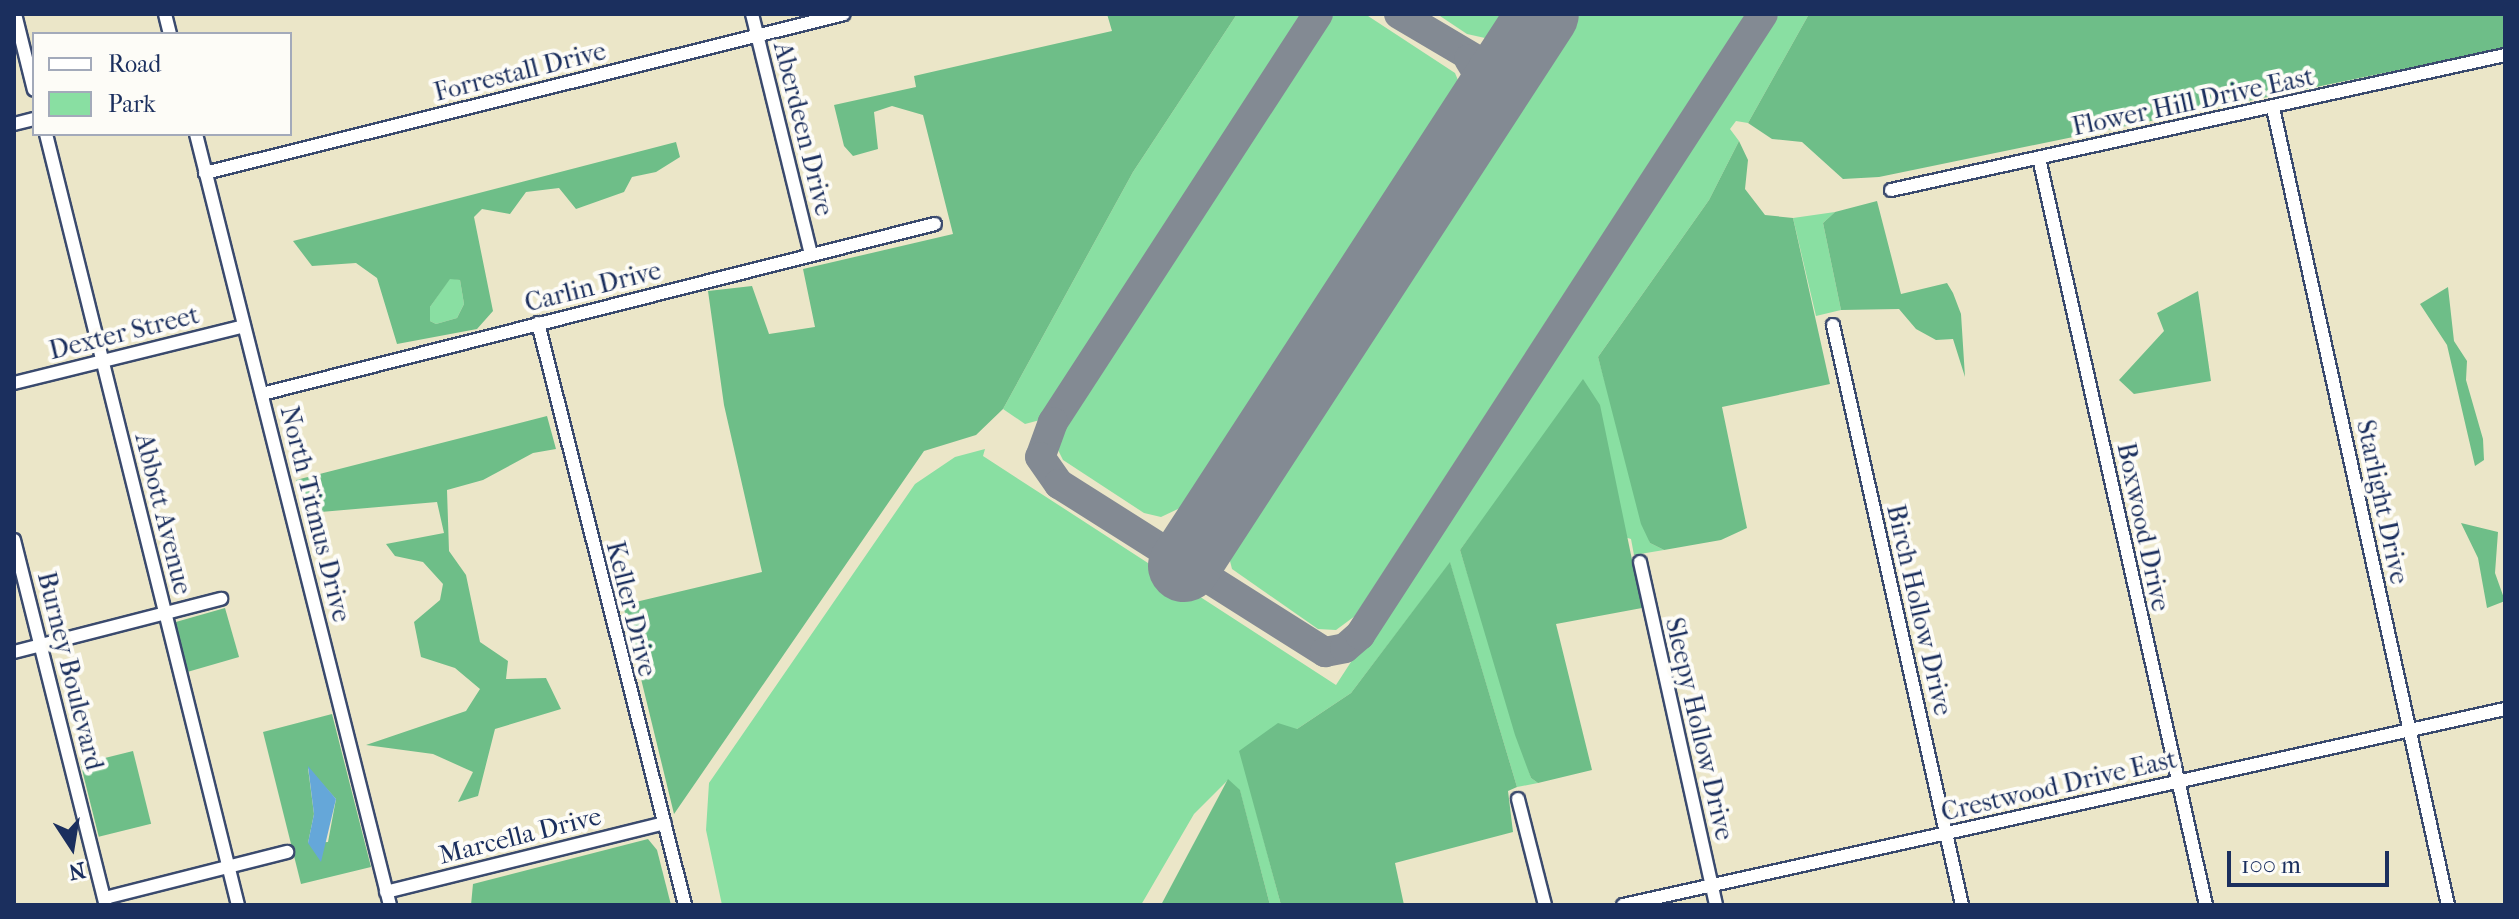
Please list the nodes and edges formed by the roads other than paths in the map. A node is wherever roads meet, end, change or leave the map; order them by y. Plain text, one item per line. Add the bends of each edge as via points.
1 (15, 14) edge
2 (752, 14) edge
3 (844, 14) edge
4 (757, 36) junction
5 (2505, 55) edge
6 (32, 82) edge
7 (2273, 108) junction
8 (46, 136) edge
9 (196, 136) edge
10 (2039, 158) junction
11 (205, 173) junction
12 (1891, 190) dead end
13 (935, 224) dead end
14 (811, 254) junction
15 (538, 323) junction
16 (1833, 325) dead end
17 (244, 326) junction
18 (102, 361) junction
19 (14, 383) edge
20 (262, 394) junction
21 (14, 540) edge
22 (1640, 562) dead end
23 (221, 599) dead end
24 (165, 612) junction
25 (41, 646) junction
26 (14, 652) edge
27 (2505, 709) edge
28 (2410, 730) junction
29 (2177, 782) junction
30 (1518, 799) dead end
31 (665, 823) junction
32 (1946, 834) junction
33 (287, 852) dead end
34 (229, 867) junction
35 (1712, 884) junction
36 (388, 898) edge
37 (106, 902) edge
38 (238, 905) edge
39 (685, 905) edge
40 (1545, 905) edge
41 (1623, 905) edge
42 (1716, 905) edge
43 (1962, 905) edge
44 (2206, 905) edge
45 (2448, 905) edge

1 - 6 street
2 - 4 street, Aberdeen Drive
3 - 4 street, Forrestall Drive
4 - 11 street, Forrestall Drive
4 - 14 street, Aberdeen Drive
5 - 7 street, Flower Hill Drive East
7 - 10 street, Flower Hill Drive East
7 - 28 street, Starlight Drive
8 - 18 street, Abbott Avenue
9 - 11 street, North Titmus Drive
10 - 12 street, Flower Hill Drive East
10 - 29 street, Boxwood Drive
11 - 17 street, North Titmus Drive
13 - 14 street, Carlin Drive
14 - 15 street, Carlin Drive
15 - 20 street, Carlin Drive
15 - 31 street, Keller Drive
16 - 32 street, Birch Hollow Drive
17 - 18 street, Dexter Street
17 - 20 street, North Titmus Drive
18 - 19 street, Dexter Street
18 - 24 street, Abbott Avenue
20 - 36 street, North Titmus Drive
21 - 25 street, Burney Boulevard
22 - 35 street, Sleepy Hollow Drive
23 - 24 street
24 - 25 street
24 - 34 street, Abbott Avenue
25 - 26 street
25 - 37 street, Burney Boulevard
27 - 28 street, Crestwood Drive East
28 - 29 street, Crestwood Drive East
28 - 45 street, Starlight Drive
29 - 32 street, Crestwood Drive East
29 - 44 street, Boxwood Drive
30 - 40 street
31 - 36 street, Marcella Drive
31 - 39 street, Keller Drive
32 - 35 street, Crestwood Drive East
32 - 43 street, Birch Hollow Drive
33 - 34 street
34 - 37 street
34 - 38 street, Abbott Avenue
35 - 41 street, Crestwood Drive East
35 - 42 street, Sleepy Hollow Drive

